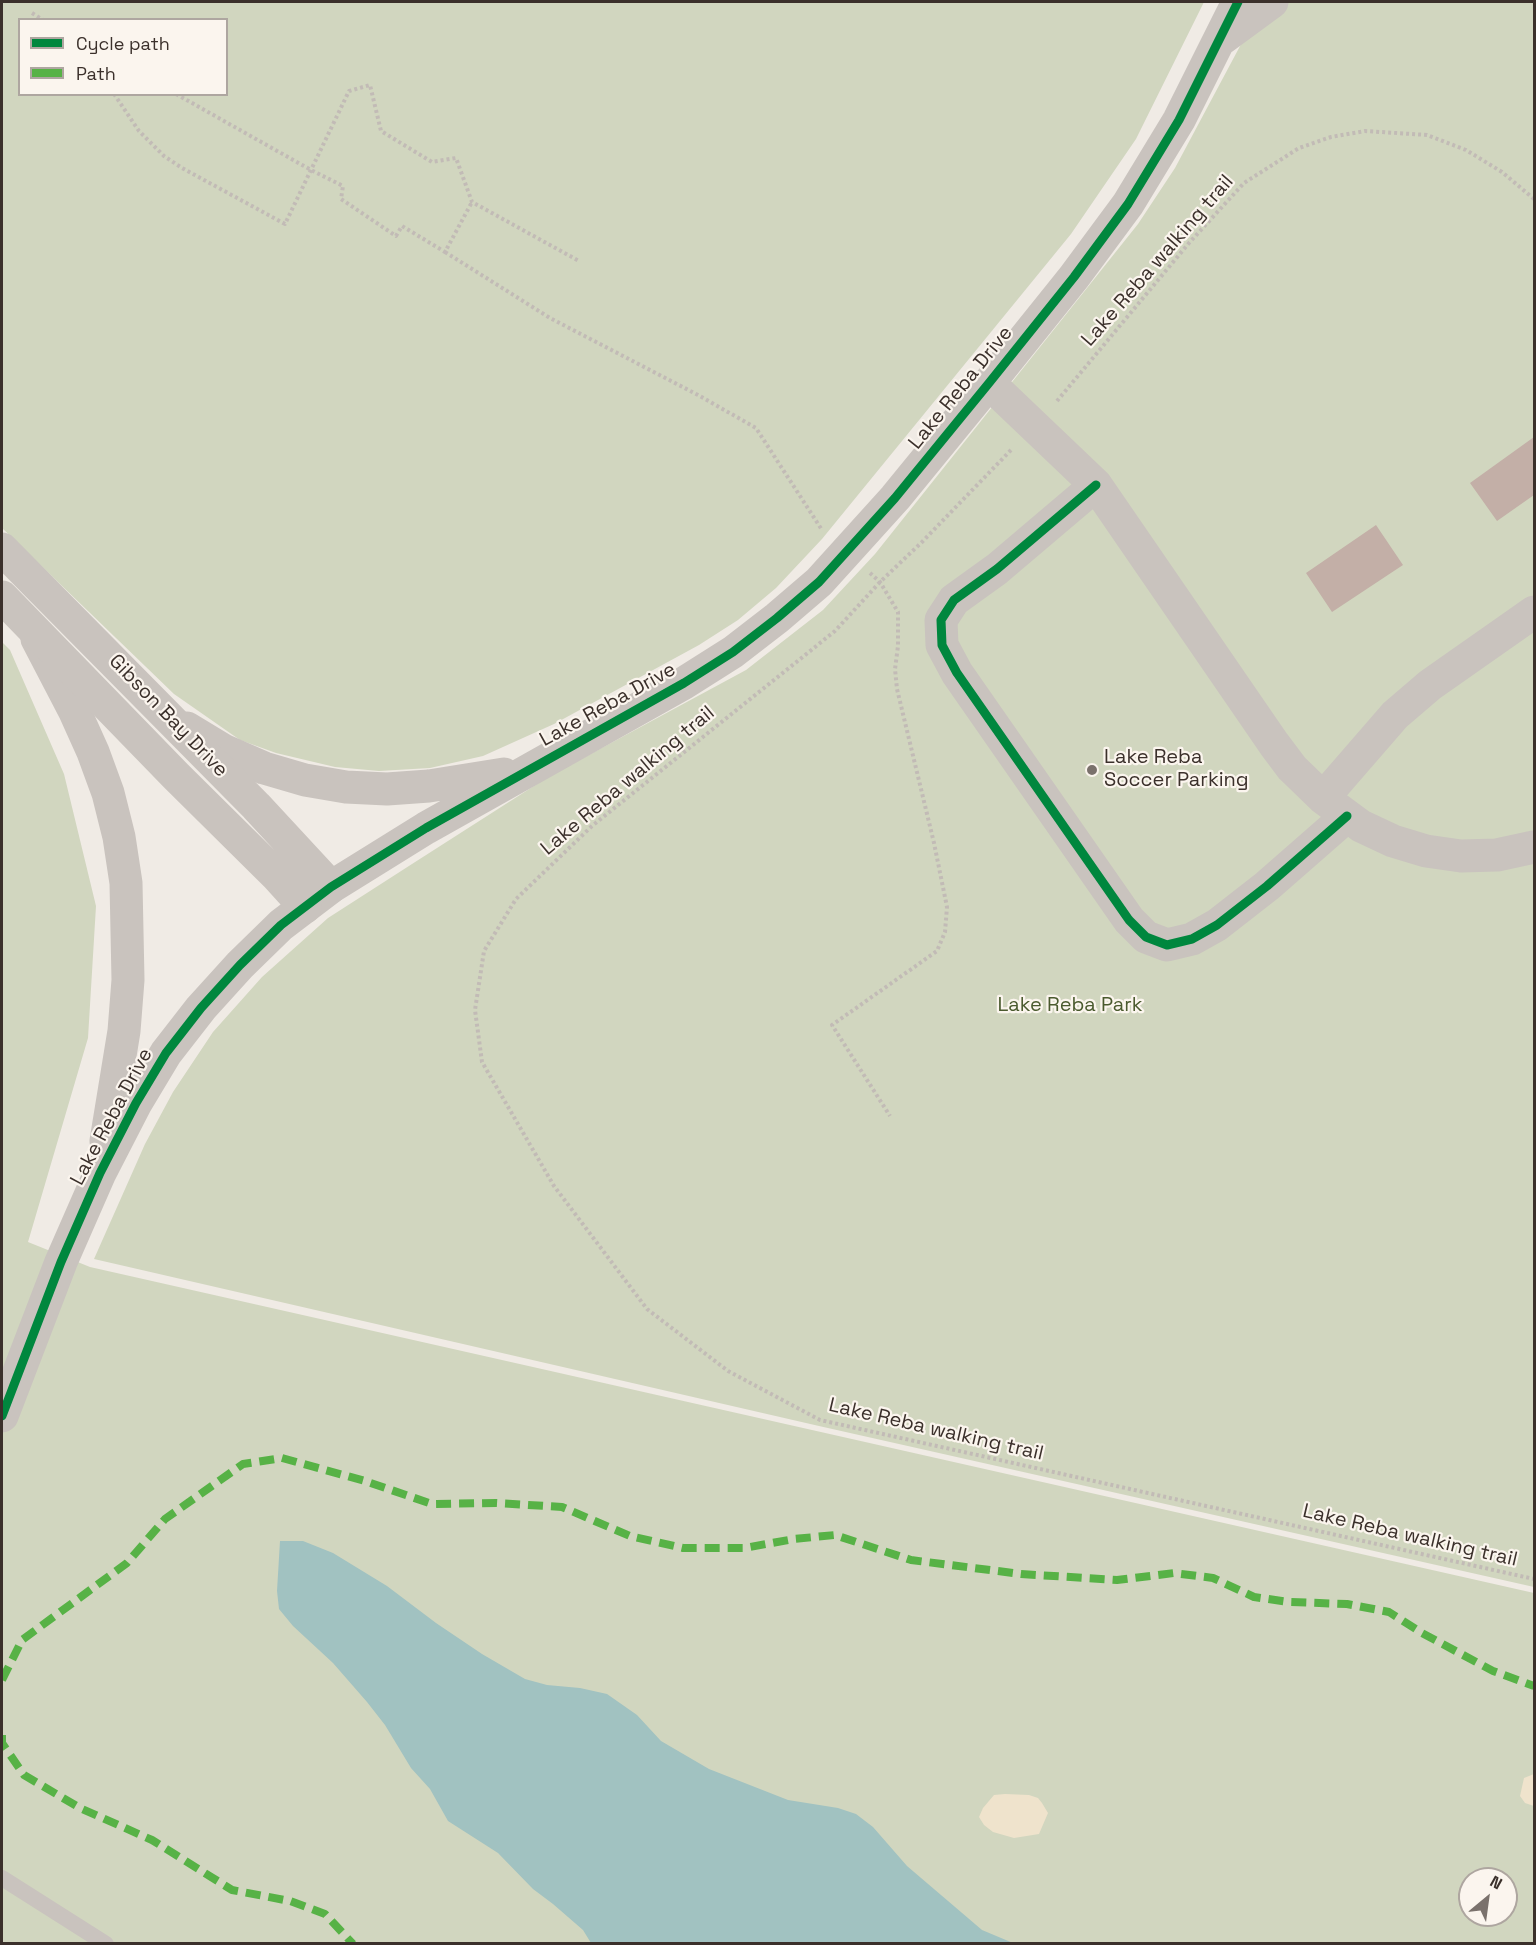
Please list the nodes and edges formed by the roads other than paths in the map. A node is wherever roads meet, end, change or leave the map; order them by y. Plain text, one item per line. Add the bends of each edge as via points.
1 (1215, 2) edge
2 (1238, 2) edge
3 (1272, 2) edge
4 (1217, 43) junction
5 (989, 383) junction
6 (1096, 485) junction
7 (2, 549) edge
8 (2, 597) edge
9 (1534, 612) edge
10 (31, 627) junction
11 (171, 718) junction
12 (526, 771) junction
13 (1335, 807) junction
14 (1534, 847) edge
15 (331, 887) junction
16 (305, 907) junction
17 (100, 1173) junction
18 (2, 1416) edge
19 (2, 1878) edge
20 (106, 1944) edge

1 - 4 street
2 - 4 street, Lake Reba Drive
3 - 4 street
4 - 5 street, Lake Reba Drive via 1179,120 1128,204
5 - 6 street
5 - 12 street, Lake Reba Drive via 853,546 777,618 684,683
6 - 13 street via 1274,744 1292,768
6 - 13 street via 954,600 941,620 942,645 957,673 1129,920 1146,937 1167,945 1192,939 1267,886
7 - 11 street, Gibson Bay Drive
8 - 10 street, Gibson Bay Drive
9 - 13 street via 1430,685 1395,715
10 - 16 street, Gibson Bay Drive
10 - 17 street via 93,752 119,837 126,883 129,931 124,1031
11 - 12 street via 225,751 264,768 346,787 429,786
11 - 15 street, Gibson Bay Drive
12 - 15 street, Lake Reba Drive
13 - 14 street via 1361,826 1426,851 1461,856 1497,855
15 - 16 street, Lake Reba Drive
16 - 17 street, Lake Reba Drive via 240,965 166,1053
17 - 18 street, Lake Reba Drive via 60,1262
19 - 20 lane

